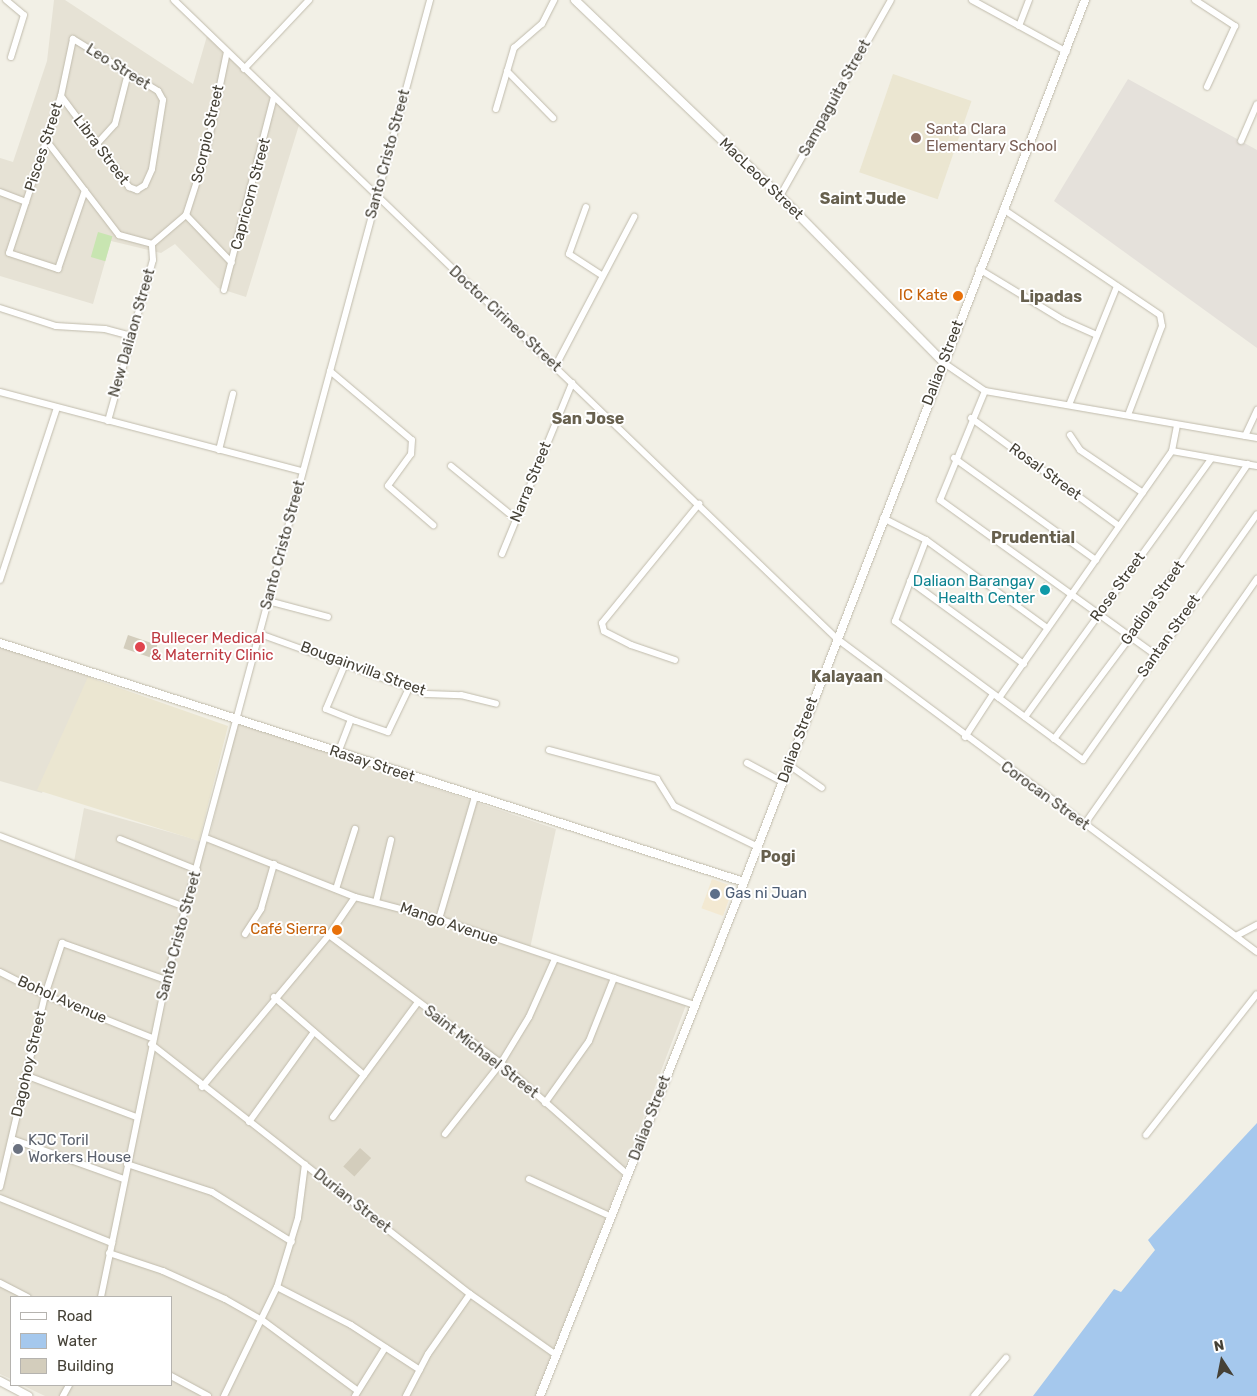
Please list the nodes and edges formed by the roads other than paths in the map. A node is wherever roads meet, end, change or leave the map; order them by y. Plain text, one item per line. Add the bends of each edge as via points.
1 (6, 0) edge
2 (174, 0) edge
3 (309, 0) edge
4 (430, 0) edge
5 (554, 0) edge
6 (575, 0) edge
7 (891, 0) edge
8 (972, 0) edge
9 (1029, 0) edge
10 (1085, 0) edge
11 (1195, 0) edge
12 (1019, 26) junction
13 (73, 39) joint
14 (227, 52) junction
15 (1067, 52) junction
16 (11, 57) dead end
17 (244, 69) junction
18 (506, 70) junction
19 (128, 73) junction
20 (1207, 87) dead end
21 (61, 96) junction
22 (162, 96) joint
23 (274, 97) junction
24 (1257, 104) edge
25 (496, 109) dead end
26 (553, 118) dead end
27 (46, 140) junction
28 (1241, 141) dead end
29 (96, 145) junction
30 (85, 190) junction
31 (0, 192) edge
32 (780, 196) junction
33 (376, 198) junction
34 (26, 202) junction
35 (586, 207) dead end
36 (1003, 209) junction
37 (186, 215) junction
38 (634, 217) dead end
39 (152, 244) junction
40 (232, 263) junction
41 (979, 269) junction
42 (603, 276) junction
43 (1117, 286) junction
44 (224, 290) dead end
45 (0, 308) edge
46 (1097, 335) junction
47 (132, 336) junction
48 (944, 363) junction
49 (555, 367) junction
50 (330, 371) junction
51 (572, 383) junction
52 (985, 391) junction
53 (0, 392) edge
54 (233, 394) dead end
55 (1069, 405) junction
56 (57, 408) junction
57 (1257, 410) edge
58 (1128, 415) junction
59 (971, 418) junction
60 (108, 421) junction
61 (1177, 425) junction
62 (1070, 435) dead end
63 (1245, 436) junction
64 (1257, 438) edge
65 (219, 450) junction
66 (1172, 451) junction
67 (954, 458) junction
68 (1212, 458) junction
69 (1248, 464) junction
70 (451, 466) dead end
71 (1257, 466) edge
72 (302, 471) junction
73 (1143, 493) junction
74 (699, 504) junction
75 (1257, 514) edge
76 (882, 518) junction
77 (516, 519) junction
78 (433, 526) dead end
79 (1119, 526) junction
80 (926, 540) junction
81 (502, 554) dead end
82 (1096, 560) junction
83 (1257, 579) edge
84 (0, 580) edge
85 (910, 580) junction
86 (1071, 594) junction
87 (268, 601) junction
88 (1099, 613) junction
89 (328, 617) dead end
90 (1047, 628) junction
91 (260, 634) junction
92 (1131, 636) junction
93 (836, 638) junction
94 (0, 643) edge
95 (1156, 655) junction
96 (675, 660) dead end
97 (346, 662) junction
98 (1024, 664) junction
99 (410, 686) junction
100 (996, 696) junction
101 (496, 704) dead end
102 (1025, 717) junction
103 (351, 719) junction
104 (235, 721) junction
105 (964, 737) junction
106 (1054, 738) junction
107 (550, 750) dead end
108 (338, 753) junction
109 (747, 764) dead end
110 (789, 765) junction
111 (782, 782) junction
112 (822, 788) dead end
113 (475, 797) junction
114 (1084, 825) junction
115 (355, 829) dead end
116 (0, 836) edge
117 (206, 838) junction
118 (120, 839) dead end
119 (392, 840) dead end
120 (758, 847) junction
121 (274, 864) junction
122 (196, 870) junction
123 (744, 882) junction
124 (336, 889) junction
125 (356, 897) junction
126 (376, 902) junction
127 (185, 908) junction
128 (439, 919) junction
129 (1257, 925) edge
130 (245, 934) dead end
131 (329, 936) junction
132 (1236, 936) junction
133 (1257, 952) edge
134 (555, 959) junction
135 (0, 972) edge
136 (614, 978) junction
137 (166, 980) junction
138 (1257, 994) edge
139 (45, 995) junction
140 (274, 997) junction
141 (418, 1002) junction
142 (695, 1005) junction
143 (314, 1032) junction
144 (151, 1041) junction
145 (501, 1064) junction
146 (25, 1075) junction
147 (364, 1075) junction
148 (202, 1087) junction
149 (545, 1103) junction
150 (136, 1117) junction
151 (333, 1117) dead end
152 (249, 1122) junction
153 (445, 1134) dead end
154 (1146, 1135) dead end
155 (12, 1139) junction
156 (127, 1164) junction
157 (305, 1164) junction
158 (628, 1175) junction
159 (124, 1179) junction
160 (529, 1179) dead end
161 (0, 1187) edge
162 (0, 1198) edge
163 (612, 1217) junction
164 (292, 1242) junction
165 (112, 1243) junction
166 (109, 1254) junction
167 (0, 1282) edge
168 (277, 1287) junction
169 (470, 1294) junction
170 (26, 1296) edge
171 (101, 1296) edge
172 (262, 1320) junction
173 (385, 1348) junction
174 (556, 1355) junction
175 (1006, 1358) dead end
176 (420, 1370) junction
177 (172, 1377) edge
178 (0, 1382) edge
179 (356, 1394) edge
180 (28, 1396) edge
181 (208, 1396) edge
182 (224, 1396) edge
183 (406, 1396) edge
184 (540, 1396) edge
185 (974, 1396) edge

1 - 16 street via 24,15
2 - 14 street, Doctor Cirineo Street
3 - 17 street
4 - 33 street, Santo Cristo Street
5 - 18 street via 537,29 514,48
6 - 32 street, MacLeod Street
7 - 32 street, Sampaguita Street
8 - 12 street
9 - 12 street
10 - 15 street, Daliao Street
11 - 20 street via 1235,26
12 - 15 street
13 - 19 street, Leo Street
13 - 21 street, Pisces Street
14 - 17 street, Doctor Cirineo Street
14 - 37 street, Scorpio Street via 206,153
15 - 36 street, Daliao Street
17 - 23 street, Doctor Cirineo Street
18 - 25 street
18 - 26 street
19 - 22 street, Leo Street
19 - 29 street via 115,124
21 - 27 street, Pisces Street
21 - 29 street, Libra Street
22 - 29 street, Libra Street via 155,156 142,188 129,187
23 - 33 street, Doctor Cirineo Street
23 - 40 street, Capricorn Street
24 - 28 street
27 - 30 street
27 - 34 street, Pisces Street
30 - 34 street, Pisces Street via 58,269 9,253
30 - 39 street via 123,238
31 - 34 street
32 - 48 street, MacLeod Street
33 - 49 street, Doctor Cirineo Street
33 - 50 street, Santo Cristo Street
35 - 42 street via 570,254
36 - 41 street, Daliao Street
36 - 43 street
37 - 39 street
37 - 40 street
38 - 42 street
39 - 47 street, New Daliaon Street via 153,260
40 - 44 street, Capricorn Street
41 - 46 street via 1063,320
41 - 48 street, Daliao Street
42 - 49 street
43 - 46 street
43 - 58 street via 1162,320
45 - 47 street via 56,326 105,329
46 - 55 street
47 - 60 street, New Daliaon Street
48 - 52 street
48 - 76 street, Daliao Street
49 - 51 street, Doctor Cirineo Street
50 - 72 street, Santo Cristo Street
50 - 78 street via 412,440 411,454 388,486
51 - 74 street, Doctor Cirineo Street
51 - 77 street, Narra Street
52 - 55 street
52 - 59 street
53 - 56 street
54 - 65 street
55 - 58 street
56 - 60 street
56 - 84 street
57 - 63 street
58 - 61 street
59 - 67 street
59 - 79 street, Rosal Street
60 - 65 street
61 - 63 street
61 - 66 street
62 - 73 street via 1080,450
63 - 64 street
65 - 72 street
66 - 68 street
66 - 73 street
67 - 82 street
67 - 86 street via 940,500
68 - 69 street
68 - 88 street, Rose Street
69 - 71 street
69 - 92 street, Gadiola Street
70 - 77 street
72 - 87 street, Santo Cristo Street
73 - 79 street
74 - 93 street, Doctor Cirineo Street
74 - 96 street via 602,624 604,630 631,645
75 - 95 street, Santan Street
76 - 80 street
76 - 93 street, Daliao Street
77 - 81 street, Narra Street
79 - 82 street
80 - 85 street
80 - 90 street
82 - 86 street
83 - 114 street
85 - 98 street
85 - 100 street via 895,621
86 - 88 street
86 - 90 street
87 - 89 street
87 - 91 street, Santo Cristo Street
88 - 92 street
88 - 102 street, Rose Street
90 - 98 street
91 - 97 street, Bougainvilla Street
91 - 104 street, Santo Cristo Street
92 - 95 street
92 - 106 street, Gadiola Street
93 - 105 street, Corocan Street
93 - 110 street, Daliao Street
94 - 104 street, Rasay Street
95 - 106 street, Santan Street via 1083,760
97 - 99 street, Bougainvilla Street
97 - 103 street via 326,709
98 - 100 street
99 - 101 street, Bougainvilla Street via 427,694 461,695
99 - 103 street via 388,732
100 - 102 street
100 - 105 street
102 - 106 street
103 - 108 street
104 - 108 street, Rasay Street
104 - 117 street, Santo Cristo Street
105 - 114 street, Corocan Street
107 - 120 street via 658,780 674,806
108 - 113 street, Rasay Street
109 - 111 street
110 - 111 street, Daliao Street
110 - 112 street
111 - 120 street, Daliao Street
113 - 123 street, Rasay Street
113 - 128 street
114 - 132 street, Corocan Street
115 - 124 street
116 - 127 street
117 - 121 street, Mango Avenue
117 - 122 street, Santo Cristo Street
118 - 122 street
119 - 126 street
120 - 123 street, Daliao Street
121 - 124 street, Mango Avenue
121 - 130 street via 261,909
122 - 127 street, Santo Cristo Street
123 - 142 street, Daliao Street
124 - 125 street, Mango Avenue
125 - 126 street, Mango Avenue
125 - 131 street
126 - 128 street, Mango Avenue
127 - 137 street, Santo Cristo Street
128 - 134 street, Mango Avenue
129 - 132 street
131 - 140 street
131 - 141 street, Saint Michael Street
132 - 133 street, Corocan Street
134 - 136 street, Mango Avenue
134 - 145 street via 529,1017
135 - 139 street, Bohol Avenue
136 - 142 street, Mango Avenue
136 - 149 street via 589,1041
137 - 139 street, Dagohoy Street via 62,942
137 - 144 street, Santo Cristo Street
138 - 154 street
139 - 144 street, Bohol Avenue
139 - 146 street, Dagohoy Street
140 - 143 street
140 - 148 street
141 - 145 street, Saint Michael Street
141 - 147 street
142 - 158 street, Daliao Street
143 - 147 street
143 - 152 street
144 - 148 street, Durian Street
144 - 150 street, Santo Cristo Street
145 - 149 street, Saint Michael Street
145 - 153 street
146 - 150 street
146 - 155 street, Dagohoy Street
147 - 151 street
148 - 152 street, Durian Street
149 - 158 street, Saint Michael Street
150 - 156 street, Santo Cristo Street
152 - 157 street, Durian Street
155 - 159 street
155 - 161 street, Dagohoy Street
156 - 159 street, Santo Cristo Street
156 - 164 street via 212,1192
157 - 164 street
157 - 169 street, Durian Street
158 - 163 street, Daliao Street
159 - 165 street, Santo Cristo Street
160 - 163 street
162 - 165 street
163 - 174 street, Daliao Street
164 - 168 street
165 - 166 street, Santo Cristo Street
166 - 171 street, Santo Cristo Street
166 - 172 street via 189,1282
167 - 170 street
168 - 172 street
168 - 173 street
169 - 174 street, Durian Street
169 - 176 street
172 - 179 street
172 - 182 street
173 - 176 street
173 - 179 street
174 - 184 street, Daliao Street
175 - 185 street
176 - 183 street
177 - 181 street
178 - 180 street

